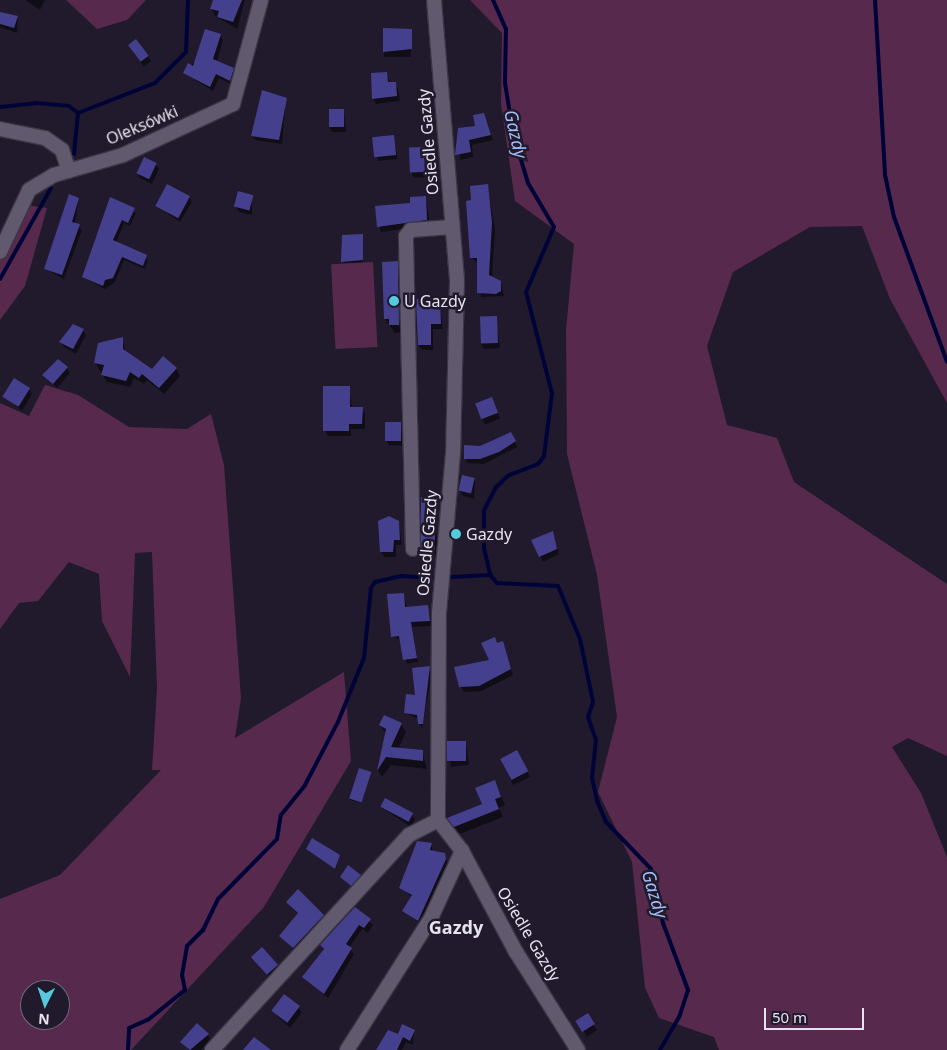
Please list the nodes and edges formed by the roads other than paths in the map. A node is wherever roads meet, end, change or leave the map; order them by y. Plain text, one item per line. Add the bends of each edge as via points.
1 (261, 0) edge
2 (434, 0) edge
3 (0, 129) edge
4 (69, 171) junction
5 (452, 227) junction
6 (0, 252) edge
7 (413, 549) dead end
8 (438, 820) junction
9 (462, 850) junction
10 (212, 1050) edge
11 (347, 1050) edge
12 (578, 1050) edge

1 - 4 street, Oleksówki via 233,104 123,155
2 - 5 street, Osiedle Gazdy
3 - 4 street via 45,138 62,150
4 - 6 street, Oleksówki via 29,190
5 - 7 street via 411,230 406,236
5 - 8 street, Osiedle Gazdy via 457,281 453,443 439,614
8 - 9 street, Osiedle Gazdy
8 - 10 street via 409,835
9 - 11 street via 430,918
9 - 12 street, Osiedle Gazdy via 516,952

